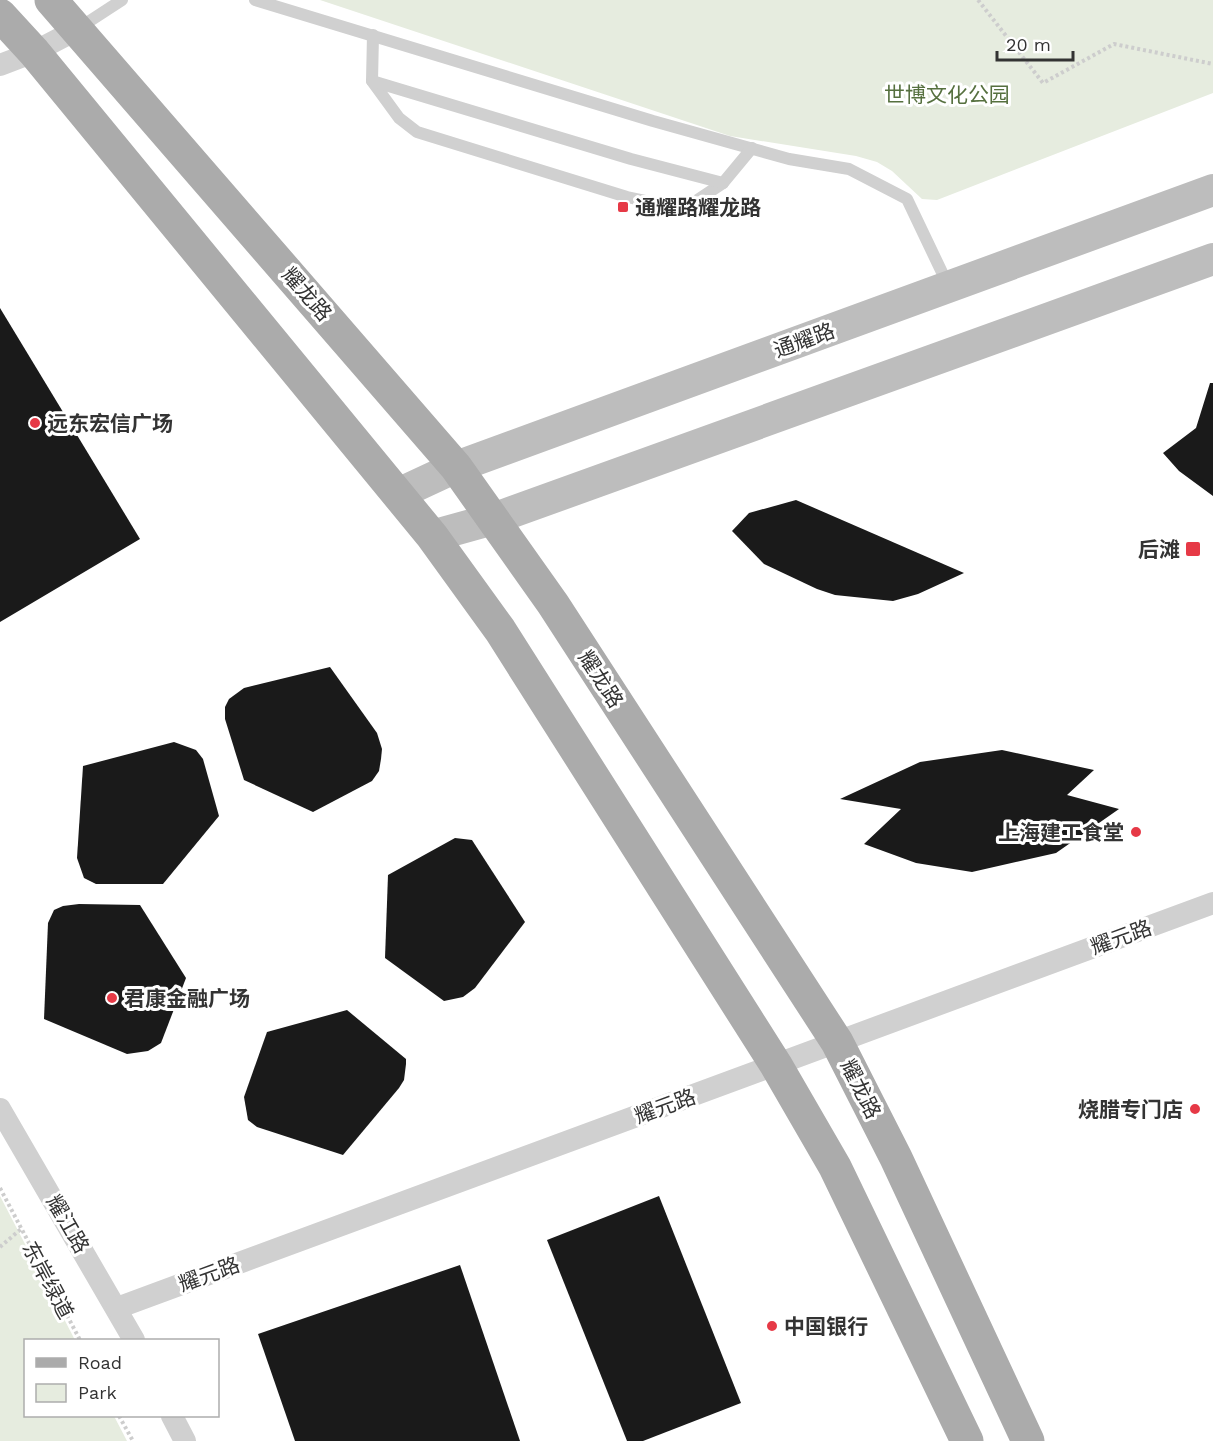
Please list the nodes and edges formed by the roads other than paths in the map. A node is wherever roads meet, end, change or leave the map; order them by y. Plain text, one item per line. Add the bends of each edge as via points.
1 (51, 0) edge
2 (122, 0) edge
3 (255, 0) edge
4 (0, 15) edge
5 (78, 29) junction
6 (373, 35) junction
7 (34, 52) junction
8 (0, 65) edge
9 (372, 81) junction
10 (752, 148) junction
11 (723, 183) junction
12 (1213, 190) edge
13 (1213, 259) edge
14 (949, 287) junction
15 (456, 467) junction
16 (398, 494) junction
17 (493, 519) junction
18 (432, 536) junction
19 (1213, 903) edge
20 (837, 1042) junction
21 (776, 1065) junction
22 (0, 1109) edge
23 (117, 1308) junction
24 (133, 1339) edge
25 (173, 1417) edge
26 (185, 1441) edge
27 (967, 1441) edge
28 (1028, 1441) edge

1 - 5 main road, 耀龙路
2 - 5 lane
3 - 6 lane
4 - 7 main road
5 - 7 street
5 - 15 main road, 耀龙路
6 - 9 lane
6 - 10 lane
7 - 8 street
7 - 16 main road
9 - 11 lane
9 - 11 lane via 399,118 417,132 627,197 684,209
10 - 11 lane
10 - 14 lane via 849,169 907,199
12 - 14 street, 通耀路
13 - 17 street
14 - 15 street, 通耀路
15 - 16 street, 通耀路
15 - 17 main road, 耀龙路
16 - 18 main road
17 - 18 street
17 - 20 main road, 耀龙路 via 553,604
18 - 21 main road via 500,630
19 - 20 street, 耀元路
20 - 21 street, 耀元路
20 - 28 main road, 耀龙路 via 896,1158
21 - 23 street, 耀元路
21 - 27 main road via 835,1167
22 - 23 street, 耀江路
23 - 24 street, 耀江路
25 - 26 street

